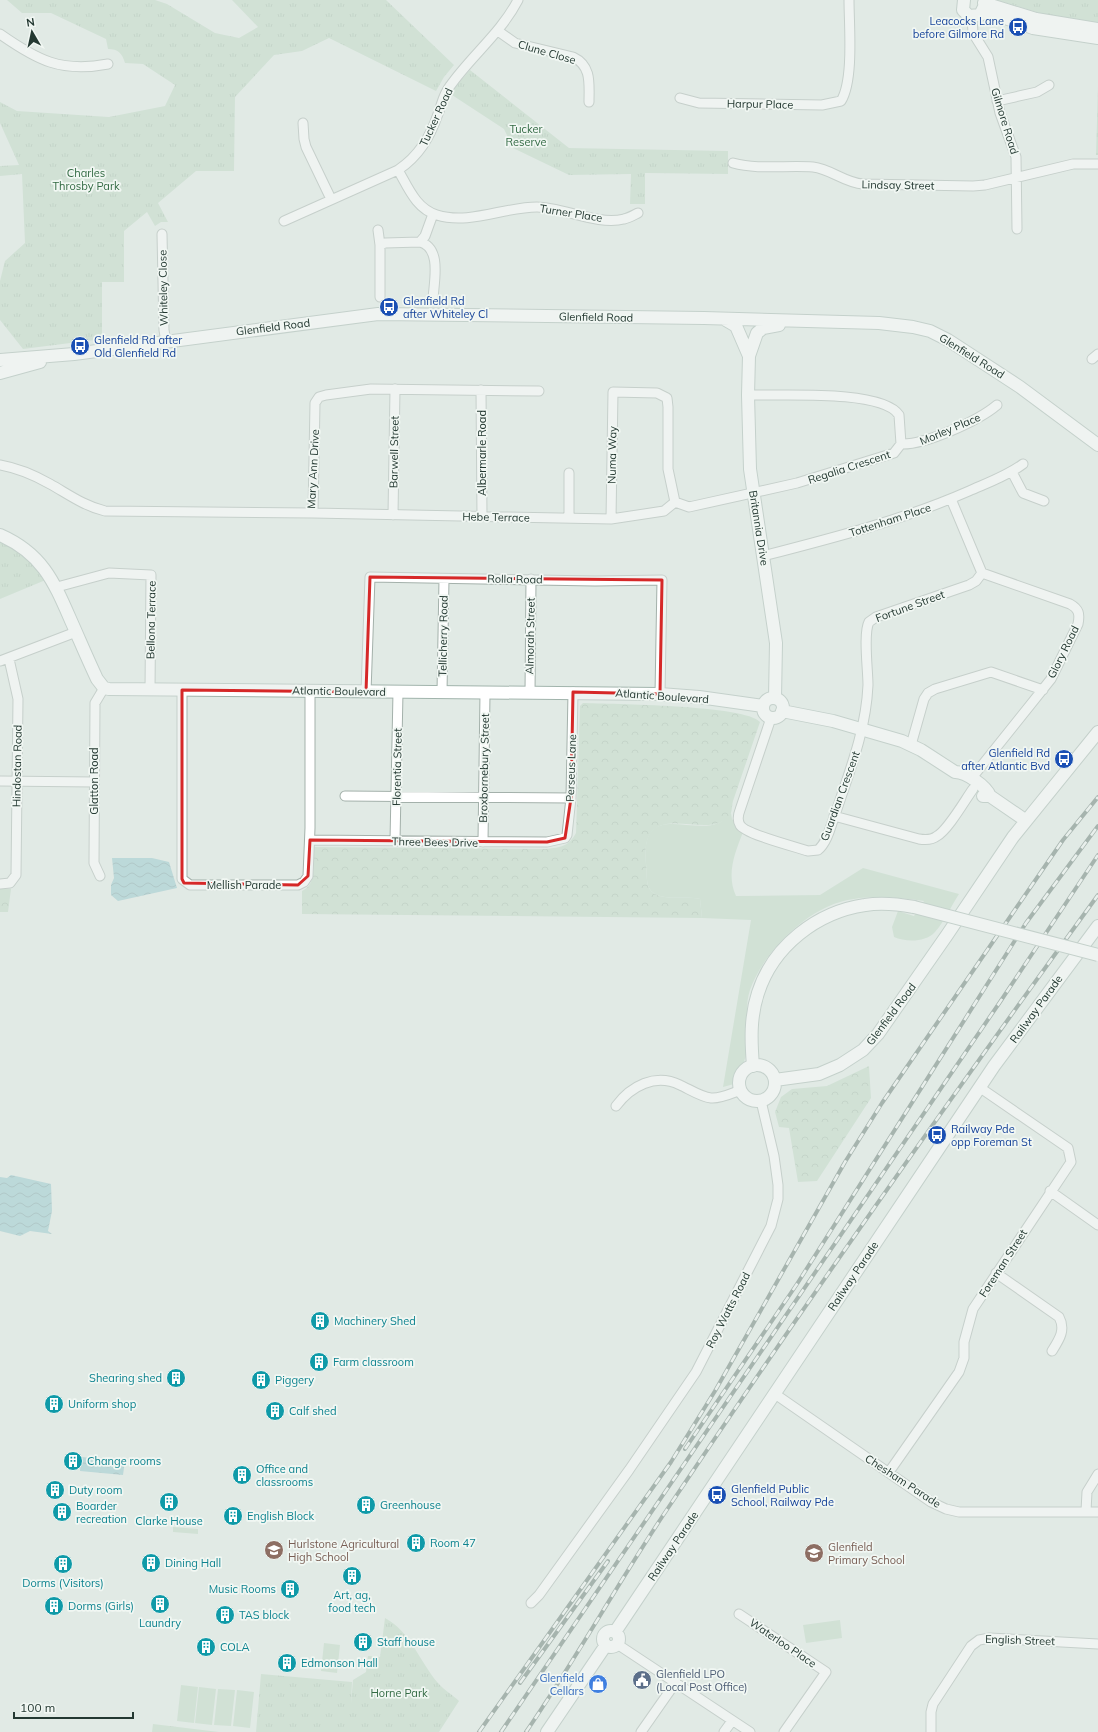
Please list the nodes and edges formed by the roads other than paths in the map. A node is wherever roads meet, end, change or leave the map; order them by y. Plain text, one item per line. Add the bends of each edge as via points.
1 (518, 0) edge
2 (849, 0) edge
3 (960, 1) edge
4 (980, 8) edge
5 (1098, 29) edge
6 (498, 31) junction
7 (0, 34) edge
8 (1098, 38) edge
9 (108, 64) dead end
10 (1049, 85) dead end
11 (680, 98) dead end
12 (997, 101) junction
13 (589, 102) dead end
14 (303, 123) dead end
15 (732, 163) dead end
16 (1098, 164) edge
17 (398, 170) junction
18 (1018, 176) junction
19 (331, 199) junction
20 (638, 213) dead end
21 (433, 214) junction
22 (284, 221) dead end
23 (1017, 229) dead end
24 (378, 230) dead end
25 (162, 234) dead end
26 (420, 242) junction
27 (380, 245) junction
28 (380, 297) dead end
29 (433, 299) dead end
30 (723, 319) junction
31 (815, 321) junction
32 (166, 342) junction
33 (60, 356) junction
34 (749, 356) junction
35 (0, 360) edge
36 (0, 373) edge
37 (395, 389) junction
38 (482, 390) junction
39 (539, 391) dead end
40 (748, 395) junction
41 (997, 405) dead end
42 (901, 444) junction
43 (1098, 446) edge
44 (1023, 464) dead end
45 (0, 465) edge
46 (1012, 472) junction
47 (570, 473) dead end
48 (753, 493) junction
49 (951, 499) junction
50 (1044, 501) dead end
51 (675, 502) junction
52 (313, 513) junction
53 (393, 514) junction
54 (482, 516) junction
55 (569, 518) junction
56 (611, 519) junction
57 (0, 535) edge
58 (763, 556) junction
59 (982, 573) junction
60 (444, 579) junction
61 (531, 579) junction
62 (57, 587) junction
63 (76, 632) junction
64 (4, 660) edge
65 (104, 688) junction
66 (150, 690) junction
67 (182, 690) junction
68 (1043, 690) junction
69 (310, 691) junction
70 (366, 692) junction
71 (398, 692) junction
72 (442, 692) junction
73 (573, 692) junction
74 (485, 693) junction
75 (530, 693) junction
76 (660, 694) junction
77 (775, 698) junction
78 (763, 706) junction
79 (782, 711) junction
80 (771, 718) junction
81 (862, 729) junction
82 (1098, 732) edge
83 (911, 744) junction
84 (0, 781) edge
85 (17, 781) junction
86 (94, 782) junction
87 (972, 784) junction
88 (345, 796) dead end
89 (396, 796) junction
90 (484, 797) junction
91 (571, 798) junction
92 (834, 816) junction
93 (1025, 820) junction
94 (310, 840) junction
95 (560, 840) joint
96 (395, 841) junction
97 (483, 842) junction
98 (100, 876) dead end
99 (0, 884) edge
100 (1098, 926) edge
101 (1098, 955) edge
102 (753, 1066) junction
103 (775, 1080) junction
104 (980, 1087) junction
105 (741, 1090) junction
106 (760, 1101) junction
107 (616, 1106) dead end
108 (1050, 1191) junction
109 (1098, 1225) edge
110 (996, 1273) junction
111 (1052, 1351) dead end
112 (775, 1394) junction
113 (889, 1472) junction
114 (1098, 1474) edge
115 (1086, 1511) junction
116 (1098, 1512) edge
117 (531, 1603) dead end
118 (739, 1614) dead end
119 (613, 1640) junction
120 (1098, 1644) edge
121 (676, 1682) junction
122 (732, 1720) junction
123 (547, 1732) edge
124 (641, 1732) edge
125 (724, 1732) edge
126 (750, 1732) edge
127 (784, 1732) edge
128 (931, 1732) edge

1 - 6 street, Tucker Road
2 - 11 street, Harpur Place via 849,68 846,88 840,101 822,105 699,103
3 - 4 street via 965,12
4 - 5 street
4 - 8 street via 1033,28
4 - 12 street, Gilmore Road via 973,32 988,57
6 - 13 street, Clune Close via 515,43 580,60 586,66 588,74
6 - 17 street, Tucker Road via 450,86 427,141 416,155
7 - 9 street via 30,54 54,64 80,68
10 - 12 street via 1037,92
12 - 18 street, Gilmore Road via 1014,147
14 - 19 street via 306,147
15 - 18 street, Lindsay Street via 748,167 813,167 831,172 854,184 973,186
16 - 18 street, Lindsay Street via 1073,164
17 - 19 street, Tucker Road
17 - 21 street, Turner Place via 415,199
18 - 23 street, Gilmore Road
19 - 22 street, Tucker Road
20 - 21 street, Turner Place via 623,219 586,217 539,207 480,216 446,217
21 - 26 street via 425,236
24 - 27 street
25 - 32 street, Whiteley Close
26 - 27 street
26 - 29 street via 427,244 434,254
27 - 28 street
30 - 31 street, Glenfield Road
30 - 32 street, Glenfield Road via 378,314
30 - 34 street, Britannia Drive via 736,326
31 - 34 street, Britannia Drive via 762,328 757,333
31 - 43 street, Glenfield Road via 896,325 930,331 984,362
32 - 33 street, Glenfield Road
33 - 35 street, Glenfield Road
33 - 36 street, Glenfield Road
34 - 40 street, Britannia Drive
37 - 38 street, Mary Ann Drive
37 - 52 street, Mary Ann Drive via 371,389 326,395 319,397 315,403
37 - 53 street, Barwell Street
38 - 39 street, Mary Ann Drive
38 - 54 street, Albermarle Road
40 - 42 street, Regalia Crescent via 852,396 889,407 896,410 899,415
40 - 48 street, Britannia Drive via 748,445
41 - 42 street, Morley Place via 981,416 921,442
42 - 48 street, Regalia Crescent via 894,453 867,462 798,483
44 - 46 street, Tottenham Place
45 - 52 street, Mary Ann Drive via 31,475 92,508 106,511
46 - 49 street, Tottenham Place
46 - 50 street via 1022,493
47 - 55 street
48 - 51 street via 689,507
48 - 58 street, Britannia Drive
49 - 58 street, Tottenham Place via 874,526
49 - 59 street
51 - 56 street, Hebe Terrace via 664,512
51 - 56 street, Numa Way via 668,470 667,398 657,393 613,392
52 - 53 street, Hebe Terrace
53 - 54 street, Hebe Terrace
54 - 55 street, Hebe Terrace
55 - 56 street, Hebe Terrace
57 - 62 street via 33,555
58 - 77 street, Britannia Drive via 776,643
59 - 68 street, Glory Road via 1070,604 1080,615 1051,679
59 - 81 street, Fortune Street via 969,585 876,617 869,622 867,692
60 - 61 street, Rolla Road
60 - 70 street, Rolla Road via 370,577
60 - 72 street, Tellicherry Road
61 - 75 street, Almorah Street
61 - 76 street, Rolla Road via 662,580
62 - 63 street
62 - 66 street, Bellona Terrace via 109,573 151,575
63 - 64 street
63 - 65 street via 96,679
64 - 85 street, Hindostan Road via 18,699
65 - 66 street, Atlantic Boulevard
65 - 86 street, Glatton Road via 95,703
66 - 67 street, Atlantic Boulevard
67 - 69 street, Atlantic Boulevard
67 - 94 street, Mellish Parade via 184,883 298,885 308,876
68 - 83 street via 991,672 935,689 924,699
68 - 87 street, Glory Road
69 - 70 street, Atlantic Boulevard
69 - 94 street, Mellish Parade
70 - 71 street, Atlantic Boulevard
71 - 72 street, Atlantic Boulevard
71 - 89 street, Florentia Street
72 - 74 street, Atlantic Boulevard
73 - 75 street, Atlantic Boulevard
73 - 76 street, Atlantic Boulevard
73 - 91 street, Perseus Lane
74 - 75 street, Atlantic Boulevard
74 - 90 street, Broxbornebury Street
76 - 78 street, Atlantic Boulevard
77 - 78 street via 768,699
77 - 79 street via 782,703
78 - 80 street via 764,713
79 - 80 street via 778,716
79 - 81 street
80 - 92 street, Guardian Crescent via 740,810 740,825 749,832 813,851 822,847
81 - 83 street
81 - 92 street, Guardian Crescent via 852,767
82 - 93 street, Glenfield Road
83 - 87 street via 955,772 961,772
84 - 85 street
85 - 86 street
85 - 99 street, Hindostan Road via 16,875 10,883
86 - 98 street, Glatton Road via 94,863
87 - 92 street, Glory Road via 944,830 928,840
87 - 93 street via 983,796 990,796
88 - 89 street
89 - 90 street
89 - 96 street, Florentia Street
90 - 91 street
90 - 97 street, Broxbornebury Street
91 - 95 street, Perseus Lane via 567,835
93 - 103 street, Glenfield Road via 878,1034 863,1050 840,1066 819,1074
94 - 96 street, Three Bees Drive
95 - 97 street, Three Bees Drive
96 - 97 street, Three Bees Drive
100 - 104 street, Railway Parade
101 - 102 street, bridge via 914,907 882,903 849,908 815,922 788,944 770,968 758,993 752,1023
102 - 103 street via 768,1068
102 - 105 street via 745,1070 741,1076
103 - 106 street via 772,1093
104 - 108 street, Foreman Street via 1068,1148 1071,1162
104 - 112 street, Railway Parade
105 - 106 street via 747,1098
105 - 107 street via 711,1098 678,1084 654,1080 632,1088
106 - 117 street, Roy Watts Road via 774,1156 778,1185 778,1199 771,1226 696,1372 540,1595
108 - 109 street
108 - 110 street, Foreman Street
110 - 111 street via 1059,1318 1063,1332
110 - 113 street, Foreman Street via 973,1309 959,1372
112 - 113 street, Chesham Parade
112 - 119 street, Railway Parade
113 - 115 street, Chesham Parade via 931,1502 960,1512
114 - 115 street via 1087,1492
115 - 116 street, Chesham Parade
118 - 127 street, Waterloo Place via 826,1672
119 - 121 street
119 - 123 street, Railway Parade
120 - 128 street, English Street via 1011,1638 979,1640 971,1646 935,1700 931,1712
121 - 122 street
121 - 124 street
122 - 125 street
122 - 126 street

